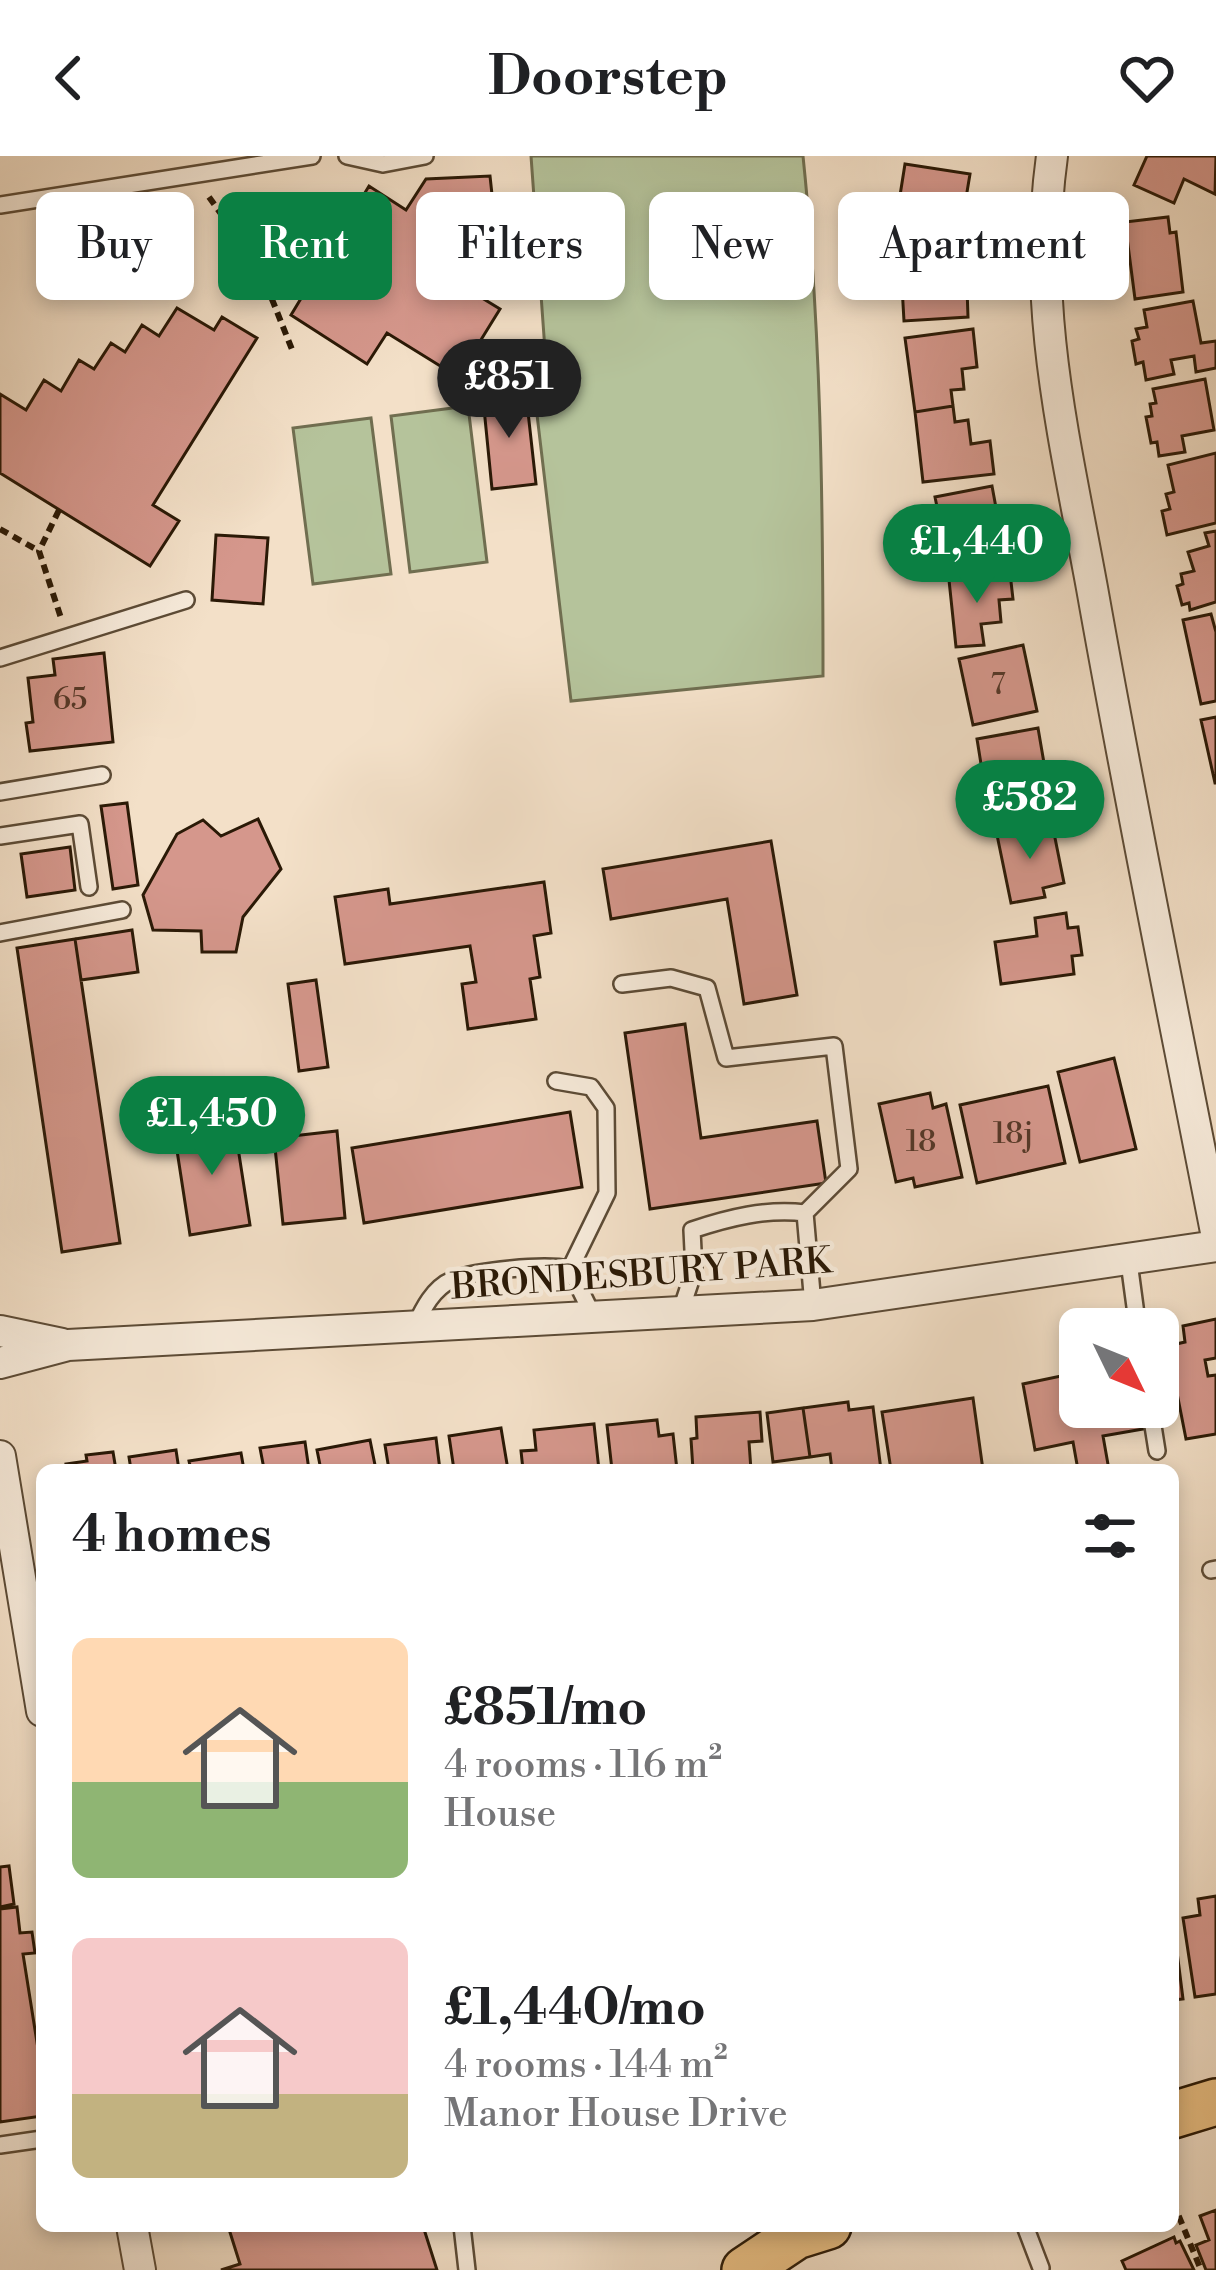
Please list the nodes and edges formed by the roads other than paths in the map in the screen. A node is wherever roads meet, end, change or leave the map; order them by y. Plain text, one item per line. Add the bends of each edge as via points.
1 (312, 156) edge
2 (347, 156) edge
3 (425, 156) edge
4 (1052, 156) edge
5 (0, 205) edge
6 (186, 600) dead end
7 (0, 658) edge
8 (102, 775) dead end
9 (0, 792) edge
10 (0, 836) edge
11 (89, 887) dead end
12 (122, 910) dead end
13 (0, 933) edge
14 (622, 984) dead end
15 (556, 1081) dead end
16 (805, 1213) junction
17 (1216, 1232) edge
18 (1216, 1246) edge
19 (1129, 1262) junction
20 (570, 1269) junction
21 (813, 1305) junction
22 (1135, 1308) edge
23 (680, 1312) junction
24 (592, 1316) junction
25 (414, 1329) junction
26 (0, 1331) edge
27 (68, 1346) junction
28 (0, 1363) edge
29 (1153, 1428) edge
30 (1156, 1451) dead end
31 (0, 1456) edge
32 (36, 1685) edge
33 (1216, 2102) edge
34 (1179, 2113) edge
35 (36, 2140) edge
36 (0, 2145) edge
37 (133, 2232) edge
38 (463, 2232) edge
39 (809, 2232) edge
40 (1027, 2232) edge
41 (1041, 2268) edge
42 (140, 2270) edge
43 (467, 2270) edge
44 (746, 2270) edge

1 - 5 lane
2 - 3 lane via 383,164
4 - 17 street via 1043,222 1046,333
6 - 7 lane
8 - 9 lane
10 - 11 lane via 80,824
12 - 13 lane
14 - 16 lane via 671,978 707,988 726,1058 834,1046 849,1169
15 - 20 lane via 591,1087 606,1108 607,1193
16 - 21 lane
16 - 23 lane via 730,1218 692,1230 694,1271
18 - 19 street, BRONDESBURY PARK
19 - 21 street, BRONDESBURY PARK
19 - 22 lane
20 - 24 lane
20 - 25 lane via 549,1265 450,1281
21 - 23 street, BRONDESBURY PARK
23 - 24 street, BRONDESBURY PARK
24 - 25 street, BRONDESBURY PARK
25 - 27 street, BRONDESBURY PARK
26 - 27 street, BRONDESBURY PARK
27 - 28 street, BRONDESBURY PARK
29 - 30 lane
31 - 32 street
33 - 34 main road
35 - 36 lane
37 - 42 street
38 - 43 lane
39 - 44 main road
40 - 41 lane

